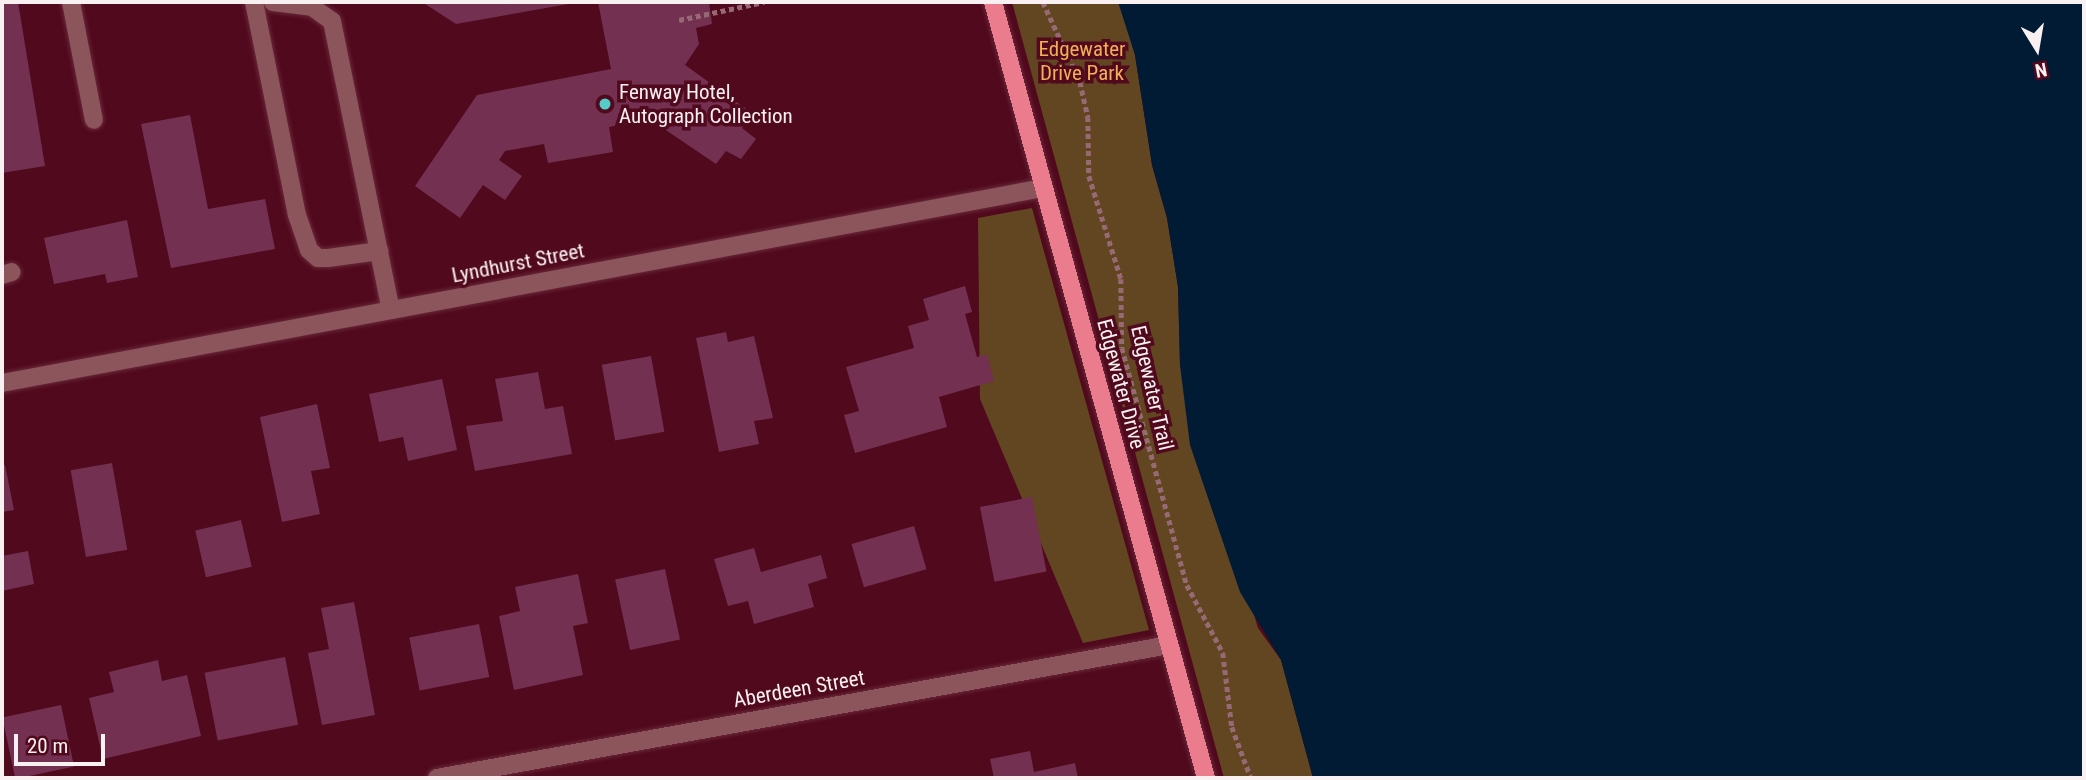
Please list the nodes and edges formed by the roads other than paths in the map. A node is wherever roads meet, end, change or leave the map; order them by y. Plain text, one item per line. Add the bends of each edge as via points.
1 (71, 2) edge
2 (254, 2) edge
3 (273, 2) edge
4 (993, 2) edge
5 (94, 120) dead end
6 (1043, 188) junction
7 (380, 251) junction
8 (391, 310) junction
9 (2, 383) edge
10 (1169, 645) junction
11 (437, 778) edge
12 (1206, 778) edge

1 - 5 street
2 - 7 street via 297,215 309,250 318,258
3 - 7 street via 312,7 332,21
4 - 6 main road, Edgewater Drive
6 - 8 street, Lyndhurst Street
6 - 10 main road, Edgewater Drive
7 - 8 street
8 - 9 street, Lyndhurst Street
10 - 11 street, Aberdeen Street
10 - 12 main road, Edgewater Drive

